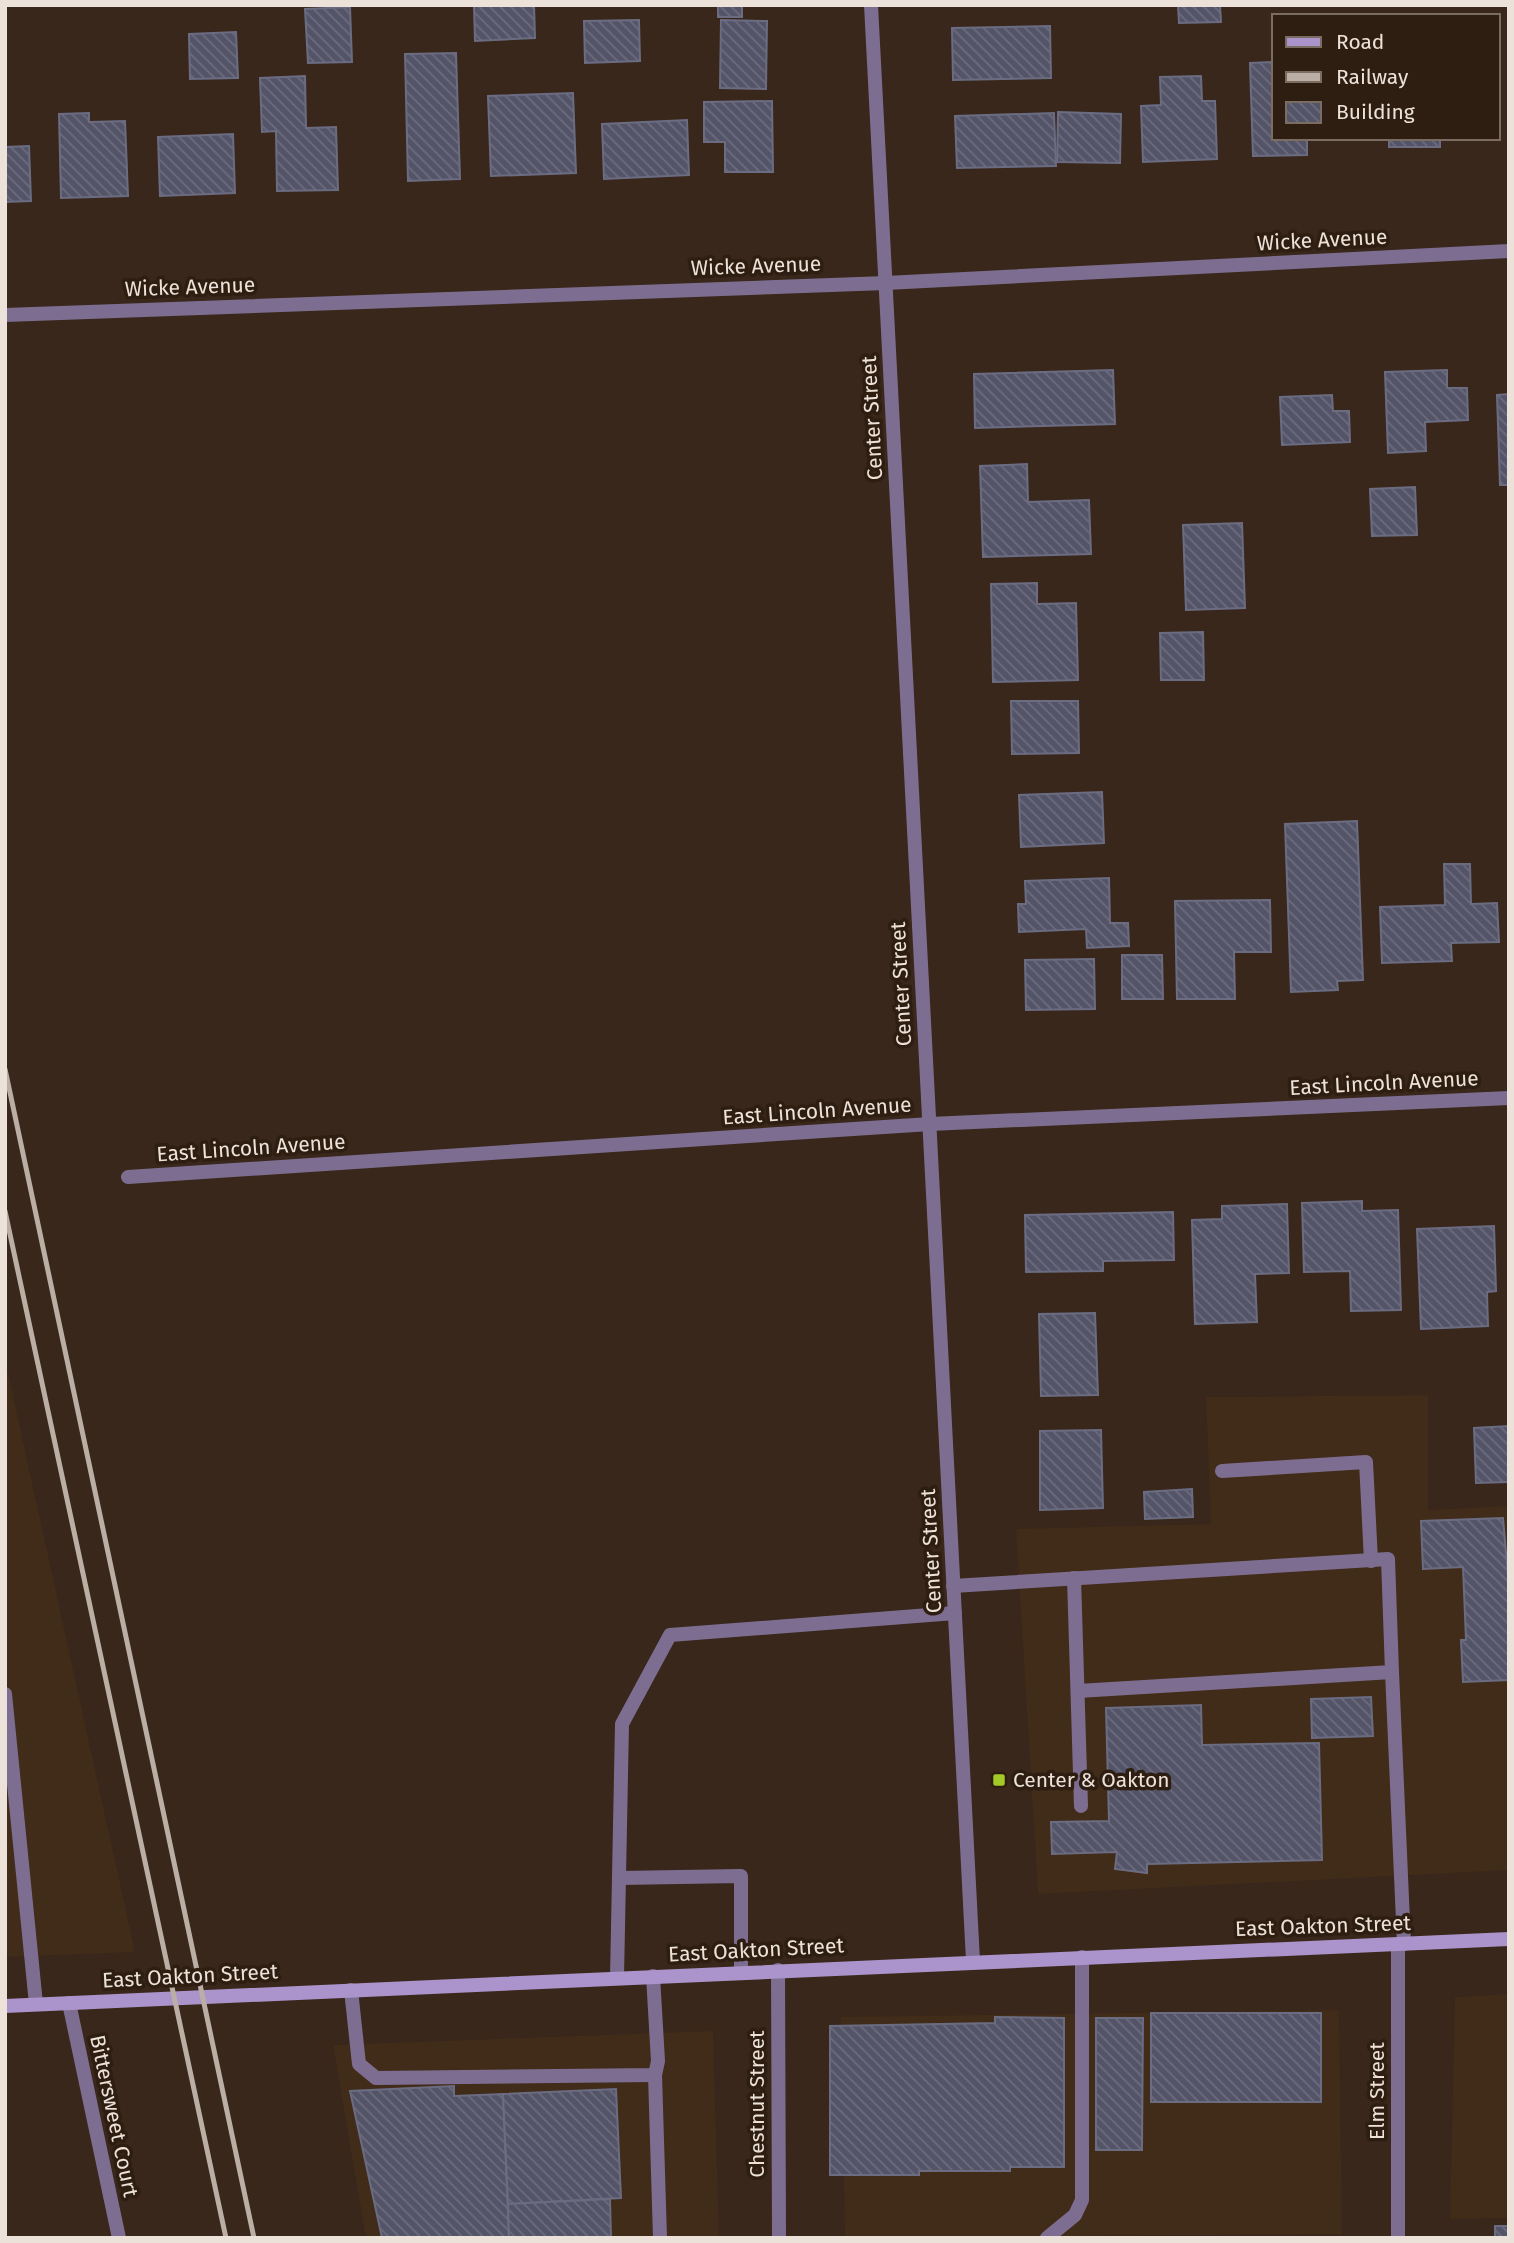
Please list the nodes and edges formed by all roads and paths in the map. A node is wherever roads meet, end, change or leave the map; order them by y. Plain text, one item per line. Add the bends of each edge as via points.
1 (872, 5) edge
2 (1509, 251) edge
3 (886, 283) junction
4 (5, 315) edge
5 (1509, 1098) edge
6 (930, 1125) junction
7 (128, 1177) dead end
8 (1222, 1471) dead end
9 (1371, 1561) junction
10 (1074, 1578) junction
11 (953, 1586) junction
12 (955, 1613) junction
13 (1392, 1672) junction
14 (1078, 1691) junction
15 (5, 1694) edge
16 (1081, 1806) dead end
17 (619, 1878) junction
18 (1509, 1939) edge
19 (1401, 1944) junction
20 (1082, 1957) junction
21 (973, 1961) junction
22 (778, 1970) junction
23 (741, 1972) junction
24 (653, 1976) junction
25 (617, 1978) junction
26 (351, 1990) junction
27 (69, 2003) junction
28 (36, 2004) junction
29 (5, 2006) edge
30 (655, 2074) junction
31 (119, 2238) edge
32 (660, 2238) edge
33 (779, 2238) edge
34 (1047, 2238) edge
35 (1398, 2238) edge

1 - 3 street, Center Street
2 - 3 street, Wicke Avenue
3 - 4 street, Wicke Avenue
3 - 6 street, Center Street
5 - 6 street, East Lincoln Avenue
6 - 7 street, East Lincoln Avenue
6 - 11 street, Center Street
8 - 9 street via 1366,1462
9 - 10 street
9 - 13 street, Elm Street via 1388,1559
10 - 11 street
10 - 14 street
11 - 12 street, Center Street
12 - 17 street via 670,1635 622,1724
12 - 21 street, Center Street
13 - 14 street
13 - 19 street, Elm Street
14 - 16 street
15 - 28 street
17 - 23 street via 741,1876
17 - 25 street
18 - 19 main road, East Oakton Street
19 - 20 main road, East Oakton Street
19 - 35 street, Elm Street
20 - 21 main road, East Oakton Street
20 - 34 street via 1082,2200 1075,2215
21 - 22 main road, East Oakton Street
22 - 23 main road, East Oakton Street
22 - 33 street, Chestnut Street
23 - 24 main road, East Oakton Street
24 - 25 main road, East Oakton Street
24 - 30 street
25 - 26 main road, East Oakton Street
26 - 27 main road, East Oakton Street
26 - 30 street via 359,2064 376,2078
27 - 28 main road, East Oakton Street
27 - 31 street, Bittersweet Court
28 - 29 main road, East Oakton Street
30 - 32 street

